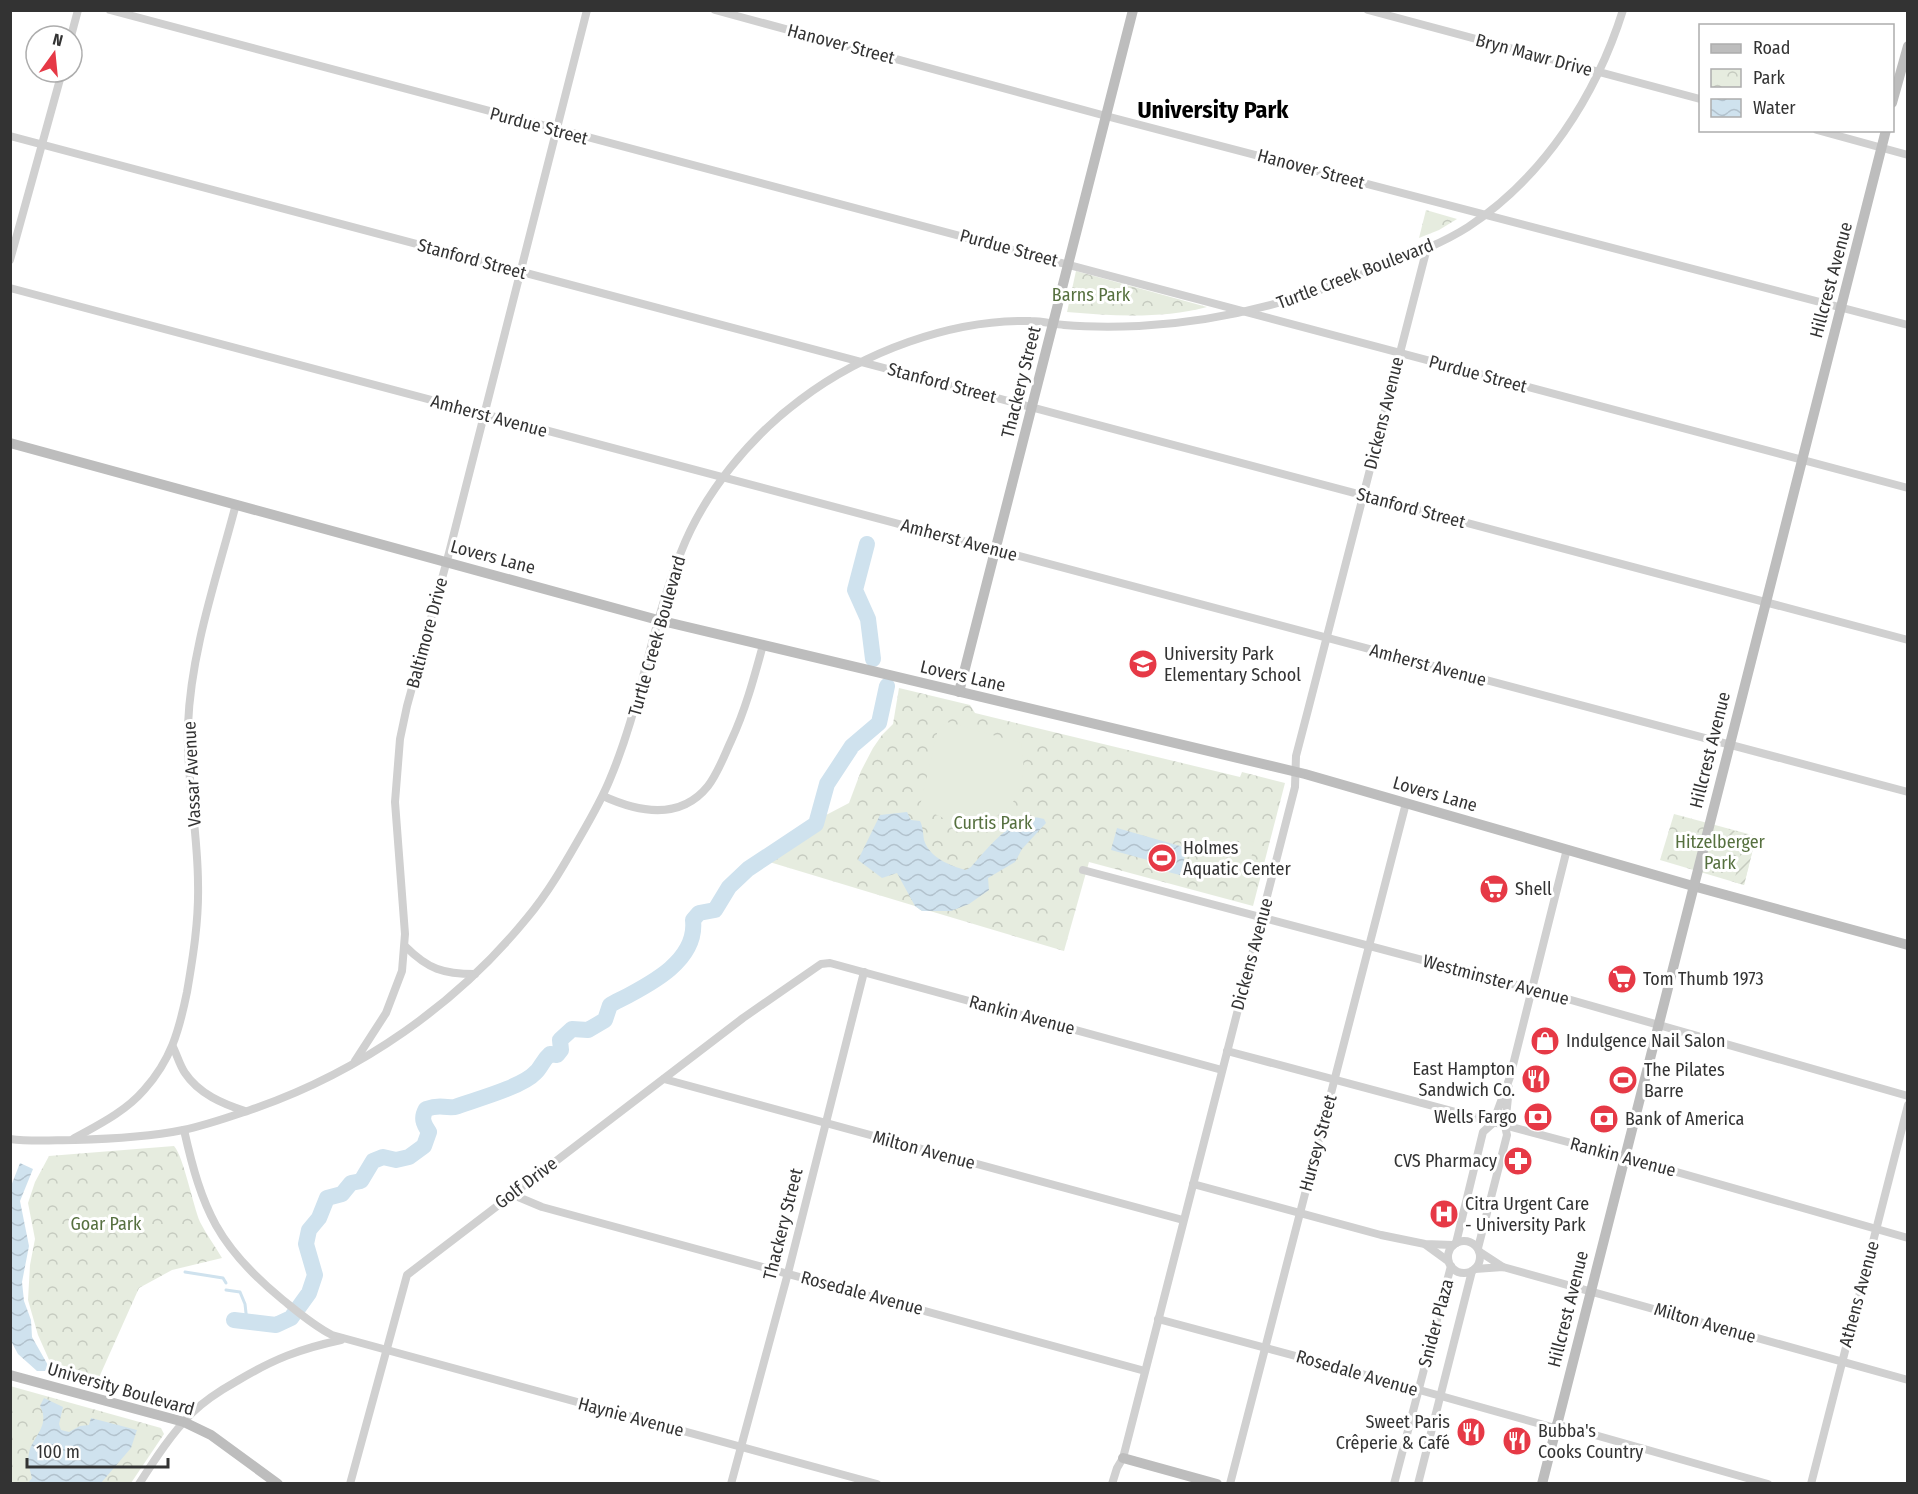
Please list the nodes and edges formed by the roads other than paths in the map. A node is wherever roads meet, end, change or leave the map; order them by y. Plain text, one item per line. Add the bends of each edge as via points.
1 (110, 10) edge
2 (587, 10) edge
3 (715, 10) edge
4 (1133, 10) edge
5 (1368, 10) edge
6 (1623, 10) edge
7 (1908, 46) edge
8 (1599, 72) junction
9 (59, 84) edge
10 (1699, 98) edge
11 (1894, 99) edge
12 (1106, 116) junction
13 (556, 131) junction
14 (1824, 132) edge
15 (1885, 132) edge
16 (10, 136) edge
17 (42, 144) junction
18 (1881, 148) junction
19 (1908, 154) edge
20 (1485, 214) junction
21 (1427, 248) junction
22 (10, 260) edge
23 (1068, 264) junction
24 (520, 272) junction
25 (10, 288) edge
26 (1841, 307) junction
27 (1244, 312) junction
28 (1053, 323) junction
29 (1908, 325) edge
30 (1399, 354) junction
31 (860, 362) junction
32 (1032, 407) junction
33 (484, 414) junction
34 (10, 442) edge
35 (1802, 459) junction
36 (724, 478) junction
37 (1908, 488) edge
38 (1364, 496) junction
39 (236, 504) junction
40 (996, 550) junction
41 (446, 561) junction
42 (1765, 602) junction
43 (658, 620) junction
44 (1326, 638) junction
45 (1908, 640) edge
46 (763, 645) junction
47 (959, 692) junction
48 (1729, 745) junction
49 (1295, 771) junction
50 (1908, 792) edge
51 (603, 796) junction
52 (1406, 803) junction
53 (1567, 849) junction
54 (1083, 870) dead end
55 (1693, 886) junction
56 (1261, 918) junction
57 (1908, 945) edge
58 (1369, 946) junction
59 (406, 947) junction
60 (821, 963) joint
61 (864, 972) junction
62 (475, 974) junction
63 (1532, 989) junction
64 (1658, 1024) junction
65 (173, 1047) junction
66 (1227, 1051) junction
67 (353, 1063) junction
68 (1222, 1070) junction
69 (1510, 1077) junction
70 (664, 1079) junction
71 (1334, 1080) junction
72 (1908, 1096) edge
73 (1908, 1105) edge
74 (245, 1112) junction
75 (825, 1123) junction
76 (1492, 1123) junction
77 (1505, 1126) junction
78 (184, 1130) junction
79 (10, 1139) edge
80 (72, 1140) junction
81 (1624, 1157) junction
82 (1193, 1184) junction
83 (511, 1194) junction
84 (1300, 1213) junction
85 (1184, 1220) junction
86 (1876, 1229) junction
87 (1908, 1238) edge
88 (1425, 1244) junction
89 (1454, 1244) junction
90 (1479, 1250) junction
91 (1450, 1264) junction
92 (1503, 1268) junction
93 (1474, 1270) junction
94 (788, 1273) junction
95 (1590, 1290) junction
96 (1158, 1319) junction
97 (342, 1339) junction
98 (1265, 1347) junction
99 (385, 1349) junction
100 (1841, 1361) junction
101 (1145, 1371) junction
102 (10, 1375) edge
103 (1908, 1380) edge
104 (1418, 1389) junction
105 (1441, 1397) junction
106 (184, 1422) junction
107 (1555, 1426) junction
108 (741, 1446) junction
109 (1123, 1458) junction
110 (139, 1484) edge
111 (278, 1484) edge
112 (350, 1484) edge
113 (730, 1484) edge
114 (877, 1484) edge
115 (1112, 1484) edge
116 (1217, 1484) edge
117 (1230, 1484) edge
118 (1394, 1484) edge
119 (1418, 1484) edge
120 (1542, 1484) edge
121 (1768, 1484) edge
122 (1811, 1484) edge

1 - 13 street, Purdue Street
2 - 13 street, Baltimore Drive
3 - 12 street, Hanover Street
4 - 12 street, Thackery Street
5 - 8 street, Bryn Mawr Drive
6 - 8 street, Turtle Creek Boulevard
7 - 11 street
8 - 10 street, Bryn Mawr Drive
8 - 20 street, Turtle Creek Boulevard via 1553,147
9 - 17 street
12 - 20 street, Hanover Street
12 - 23 street, Thackery Street
13 - 23 street, Purdue Street
13 - 24 street, Baltimore Drive
14 - 18 street
15 - 18 street, Hillcrest Avenue
16 - 17 street, Stanford Street
17 - 22 street
17 - 24 street, Stanford Street
18 - 19 street
18 - 26 street, Hillcrest Avenue
20 - 21 street, Turtle Creek Boulevard
20 - 26 street, Hanover Street
21 - 27 street, Turtle Creek Boulevard via 1328,288
21 - 30 street, Dickens Avenue
23 - 27 street, Purdue Street
23 - 28 street, Thackery Street
24 - 31 street, Stanford Street
24 - 33 street, Baltimore Drive
25 - 33 street, Amherst Avenue
26 - 29 street, Hanover Street
26 - 35 street, Hillcrest Avenue
27 - 28 street, Turtle Creek Boulevard via 1140,326
27 - 30 street, Purdue Street
28 - 31 street, Turtle Creek Boulevard via 1004,322 959,329 900,345
28 - 32 street, Thackery Street
30 - 35 street, Purdue Street
30 - 38 street, Dickens Avenue
31 - 32 street, Stanford Street
31 - 36 street, Turtle Creek Boulevard via 826,381 779,417
32 - 38 street, Stanford Street
32 - 40 street, Thackery Street
33 - 36 street, Amherst Avenue
33 - 41 street, Baltimore Drive
34 - 39 street, Lovers Lane
35 - 37 street, Purdue Street
35 - 42 street, Hillcrest Avenue
36 - 40 street, Amherst Avenue
36 - 43 street, Turtle Creek Boulevard via 684,543
38 - 42 street, Stanford Street
38 - 44 street, Dickens Avenue
39 - 41 street, Lovers Lane
39 - 65 street, Vassar Avenue via 193,678 188,728 197,911 190,972
40 - 44 street, Amherst Avenue
40 - 47 street, Thackery Street
41 - 43 street, Lovers Lane
41 - 59 street, Baltimore Drive via 407,706 397,771 397,838
42 - 45 street, Stanford Street
42 - 48 street, Hillcrest Avenue
43 - 46 street, Lovers Lane
43 - 51 street, Turtle Creek Boulevard via 633,717
44 - 48 street, Amherst Avenue
44 - 49 street, Dickens Avenue
46 - 47 street, Lovers Lane
46 - 51 street via 735,732 716,773 700,794 680,806 654,812 624,806
47 - 49 street, Lovers Lane
48 - 50 street, Amherst Avenue
48 - 55 street, Hillcrest Avenue
49 - 52 street, Lovers Lane
49 - 56 street, Dickens Avenue via 1295,787
51 - 62 street, Turtle Creek Boulevard via 543,897
52 - 53 street, Lovers Lane
52 - 58 street, Hursey Street
53 - 55 street, Lovers Lane
53 - 63 street
54 - 56 street, Westminster Avenue
55 - 57 street, Lovers Lane
55 - 64 street, Hillcrest Avenue
56 - 58 street, Westminster Avenue
56 - 66 street, Dickens Avenue
58 - 63 street, Westminster Avenue
58 - 71 street, Hursey Street
59 - 62 street via 435,969
59 - 67 street, Baltimore Drive via 402,971 386,1013
60 - 61 street, Rankin Avenue
60 - 70 street, Golf Drive
61 - 68 street, Rankin Avenue
61 - 75 street, Thackery Street
62 - 67 street, Turtle Creek Boulevard via 398,1037
63 - 64 street, Westminster Avenue
63 - 69 street
64 - 72 street, Westminster Avenue
64 - 81 street, Hillcrest Avenue
65 - 74 street via 184,1073 203,1092
65 - 80 street, Vassar Avenue via 142,1092 119,1112
66 - 68 street, Dickens Avenue
66 - 71 street, Rankin Avenue
67 - 74 street, Turtle Creek Boulevard via 295,1094
68 - 82 street, Dickens Avenue
69 - 76 street
69 - 77 street
70 - 75 street, Milton Avenue
70 - 83 street, Golf Drive
71 - 76 street, Rankin Avenue
71 - 84 street, Hursey Street
73 - 86 street, Athens Avenue
74 - 78 street, Turtle Creek Boulevard
75 - 85 street, Milton Avenue
75 - 94 street, Thackery Street
76 - 77 street, Rankin Avenue
76 - 89 street via 1484,1132
77 - 81 street, Rankin Avenue
77 - 90 street via 1507,1135
78 - 80 street, Turtle Creek Boulevard
78 - 97 street via 194,1174 212,1221 227,1245 280,1298 314,1325
79 - 80 street, Turtle Creek Boulevard
81 - 86 street, Rankin Avenue
81 - 95 street, Hillcrest Avenue
82 - 84 street
82 - 85 street, Dickens Avenue
83 - 94 street, Rosedale Avenue via 542,1207
83 - 99 street, Golf Drive via 407,1275
84 - 88 street
84 - 98 street, Hursey Street
85 - 96 street, Dickens Avenue
86 - 87 street, Rankin Avenue
86 - 100 street, Athens Avenue
88 - 89 street
88 - 91 street
89 - 90 street via 1468,1241
89 - 91 street via 1449,1252
90 - 92 street, Milton Avenue
90 - 93 street via 1480,1261
91 - 93 street via 1460,1273
91 - 104 street, Snider Plaza
92 - 93 street, Milton Avenue
92 - 95 street, Milton Avenue
93 - 105 street, Snider Plaza
94 - 101 street, Rosedale Avenue
94 - 108 street, Thackery Street
95 - 100 street, Milton Avenue
95 - 107 street, Hillcrest Avenue
96 - 98 street, Rosedale Avenue
96 - 101 street, Dickens Avenue
97 - 99 street
97 - 106 street via 274,1359 221,1390
98 - 104 street, Rosedale Avenue
98 - 117 street, Hursey Street
99 - 108 street, Haynie Avenue
99 - 112 street, Golf Drive
100 - 103 street, Milton Avenue
100 - 122 street, Athens Avenue
101 - 109 street, Dickens Avenue
102 - 106 street, University Boulevard
104 - 105 street, Rosedale Avenue
104 - 118 street, Snider Plaza
105 - 107 street, Rosedale Avenue
105 - 119 street, Snider Plaza
106 - 110 street
106 - 111 street, University Boulevard via 211,1435
107 - 120 street, Hillcrest Avenue
107 - 121 street, Rosedale Avenue
108 - 113 street, Thackery Street
108 - 114 street, Haynie Avenue
109 - 115 street, Dickens Avenue
109 - 116 street

